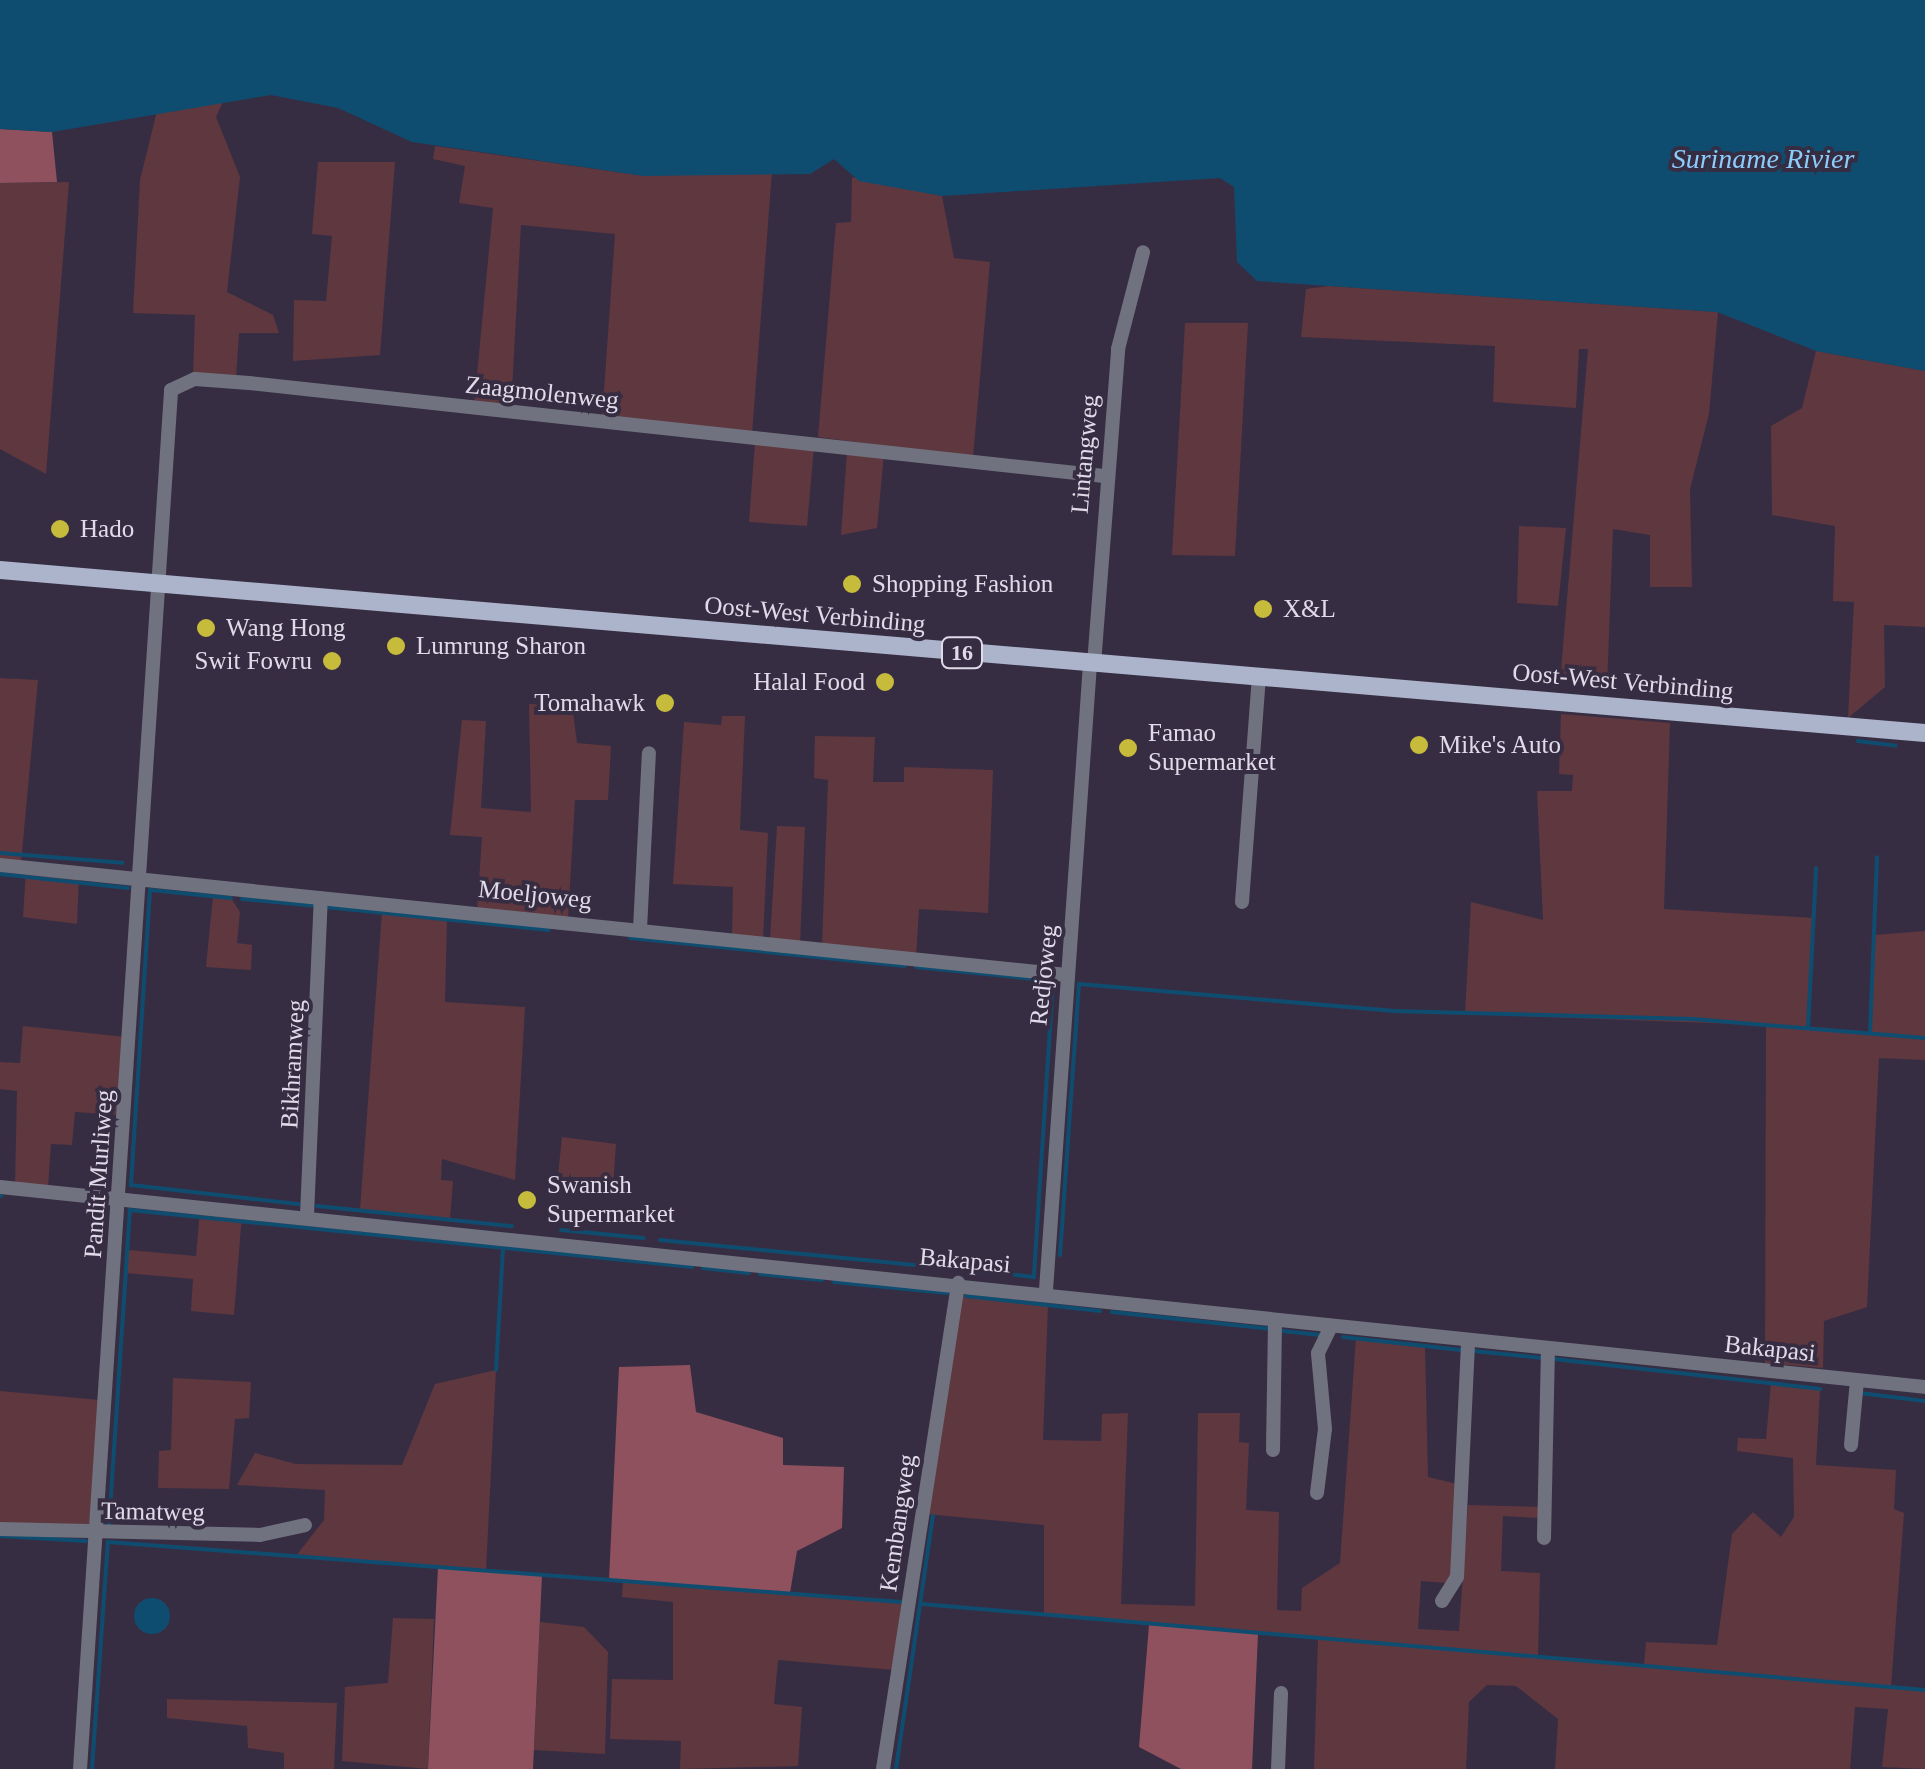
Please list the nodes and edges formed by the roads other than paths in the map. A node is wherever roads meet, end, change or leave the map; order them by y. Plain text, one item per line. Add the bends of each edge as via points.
1 (1143, 252) dead end
2 (1104, 476) junction
3 (0, 570) edge
4 (157, 582) junction
5 (1092, 664) junction
6 (1259, 677) junction
7 (1925, 733) edge
8 (650, 753) dead end
9 (0, 864) edge
10 (139, 879) junction
11 (1242, 902) dead end
12 (321, 905) junction
13 (640, 928) junction
14 (1066, 976) junction
15 (0, 1187) edge
16 (120, 1201) junction
17 (308, 1215) junction
18 (958, 1283) junction
19 (1046, 1290) junction
20 (1275, 1320) junction
21 (1331, 1326) junction
22 (1468, 1340) junction
23 (1548, 1349) junction
24 (1857, 1380) junction
25 (1925, 1388) edge
26 (1851, 1445) dead end
27 (1272, 1450) dead end
28 (1317, 1493) dead end
29 (305, 1525) dead end
30 (0, 1529) edge
31 (96, 1534) junction
32 (1544, 1538) dead end
33 (1442, 1601) dead end
34 (1281, 1692) dead end
35 (80, 1769) edge
36 (883, 1769) edge
37 (1278, 1769) edge

1 - 2 street, Lintangweg via 1118,350
2 - 4 street, Zaagmolenweg via 195,378 178,382 167,399
2 - 5 street, Lintangweg
3 - 4 main road, Oost-West Verbinding / 16
4 - 5 main road, Oost-West Verbinding / 16
4 - 10 street, Pandit Murliweg
5 - 6 main road, Oost-West Verbinding / 16
5 - 14 street, Redjoweg
6 - 7 main road, Oost-West Verbinding / 16
6 - 11 street
8 - 13 street
9 - 10 street, Moeljoweg
10 - 12 street, Moeljoweg
10 - 16 street, Pandit Murliweg
12 - 13 street, Moeljoweg
12 - 17 street, Bikhramweg
13 - 14 street, Moeljoweg
14 - 19 street, Redjoweg
15 - 16 street, Bakapasi
16 - 17 street, Bakapasi
16 - 31 street, Pandit Murliweg
17 - 18 street, Bakapasi
18 - 19 street, Bakapasi
18 - 36 street, Kembangweg
19 - 20 street, Bakapasi
20 - 21 street, Bakapasi
20 - 27 street
21 - 22 street, Bakapasi
21 - 28 street via 1318,1353 1325,1429
22 - 23 street, Bakapasi
22 - 33 street via 1457,1577
23 - 24 street, Bakapasi
23 - 32 street
24 - 25 street, Bakapasi
24 - 26 street
29 - 31 street, Tamatweg via 260,1535
30 - 31 street, Tamatweg
31 - 35 street, Pandit Murliweg
34 - 37 street

